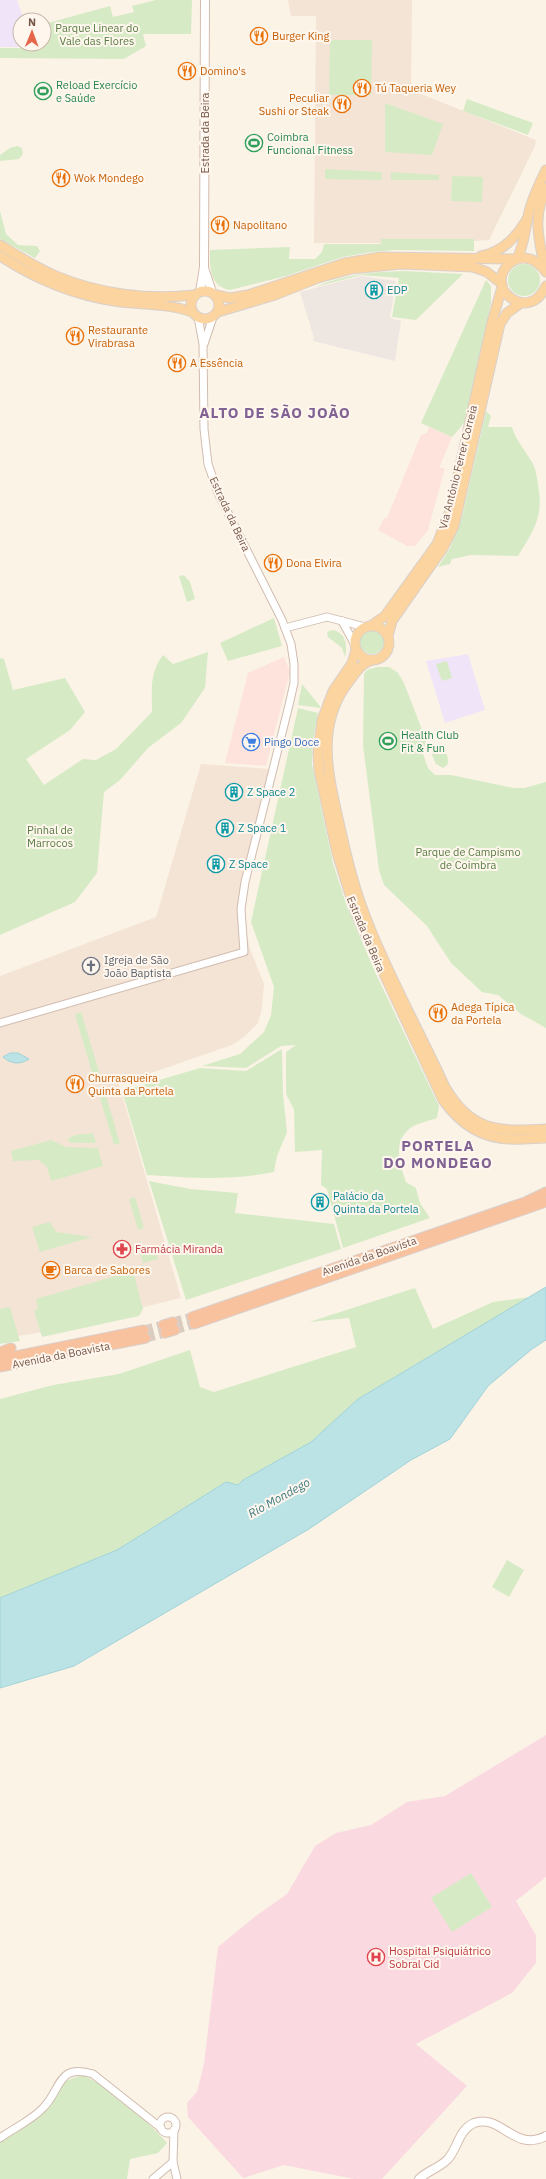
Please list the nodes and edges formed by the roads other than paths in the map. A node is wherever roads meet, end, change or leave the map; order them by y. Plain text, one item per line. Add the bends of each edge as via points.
1 (205, 0) edge
2 (546, 170) edge
3 (546, 188) edge
4 (528, 217) junction
5 (0, 245) edge
6 (0, 256) edge
7 (470, 258) junction
8 (516, 259) junction
9 (204, 267) junction
10 (546, 273) edge
11 (502, 285) junction
12 (546, 286) edge
13 (197, 294) junction
14 (214, 294) junction
15 (521, 302) junction
16 (195, 315) junction
17 (215, 315) junction
18 (204, 344) junction
19 (342, 621) junction
20 (368, 626) junction
21 (285, 628) junction
22 (388, 636) junction
23 (355, 646) junction
24 (372, 660) junction
25 (0, 1023) edge
26 (546, 1129) edge
27 (546, 1138) edge
28 (546, 1192) edge
29 (546, 1202) edge
30 (174, 1326) tunnel mouth
31 (164, 1329) tunnel mouth
32 (11, 1348) dead end
33 (0, 1352) edge
34 (0, 1359) edge
35 (0, 1367) edge
36 (147, 2116) junction
37 (165, 2118) junction
38 (163, 2130) junction
39 (174, 2130) junction
40 (546, 2136) edge
41 (0, 2138) edge
42 (173, 2146) junction
43 (173, 2162) junction
44 (167, 2169) junction
45 (176, 2176) edge
46 (153, 2179) edge
47 (164, 2179) edge
48 (170, 2179) edge
49 (419, 2179) edge

1 - 9 main road, Estrada da Beira
2 - 4 main road
3 - 10 main road via 541,198 537,219
4 - 7 main road via 514,238 500,249
4 - 8 main road, Via António Ferrer Correia via 527,232
5 - 13 main road via 56,276 83,285 142,296 175,297
6 - 16 main road via 40,278 78,292 112,300 174,306
7 - 8 main road
7 - 14 main road via 393,256 368,259 322,270 248,295 230,298
8 - 10 main road via 536,261
8 - 11 main road, Via António Ferrer Correia via 504,269
9 - 13 main road, Estrada da Beira
9 - 14 main road, Estrada da Beira
11 - 15 main road via 510,297
11 - 17 main road via 487,272 473,267 379,265 337,272
11 - 20 main road, Via António Ferrer Correia via 444,530 437,544 386,616
12 - 15 main road via 539,298
13 - 14 main road
13 - 16 main road, Estrada da Beira via 191,303
14 - 17 main road, Estrada da Beira via 220,303
15 - 22 main road, Via António Ferrer Correia via 507,313 500,324 454,526 443,548 392,621
16 - 17 main road via 205,319
16 - 18 street
17 - 18 street
18 - 21 street, Estrada da Beira via 204,429 210,469 218,493
19 - 20 street
19 - 21 street via 327,617
19 - 23 street
20 - 22 main road via 384,630
20 - 23 main road via 356,636
21 - 25 street, Estrada da Beira via 293,653 294,683 245,882 241,909 244,952
22 - 24 main road via 389,646 385,655
23 - 24 main road via 366,659
23 - 27 main road, Estrada da Beira via 352,663 336,687 326,709 320,728 318,753 319,770 337,853 356,914 443,1100 454,1115 480,1133 494,1138
24 - 26 main road, Estrada da Beira via 359,668 340,696 330,722 326,746 330,786 351,874 363,911 445,1087 460,1110 479,1123 496,1130
28 - 29 highway, Avenida da Boavista via 525,1202 193,1321
30 - 31 highway
32 - 33 highway
34 - 35 highway, Avenida da Boavista via 145,1334
36 - 37 street
36 - 38 street
36 - 41 street via 93,2074 81,2070 63,2076 45,2107
37 - 38 street via 161,2121
37 - 39 street via 175,2120
38 - 39 street
38 - 42 street
39 - 42 street
40 - 49 main road via 538,2141 522,2140 496,2125 474,2123 464,2130 448,2160
42 - 43 street
43 - 44 street
43 - 45 street
44 - 46 street
44 - 47 street
45 - 48 street

